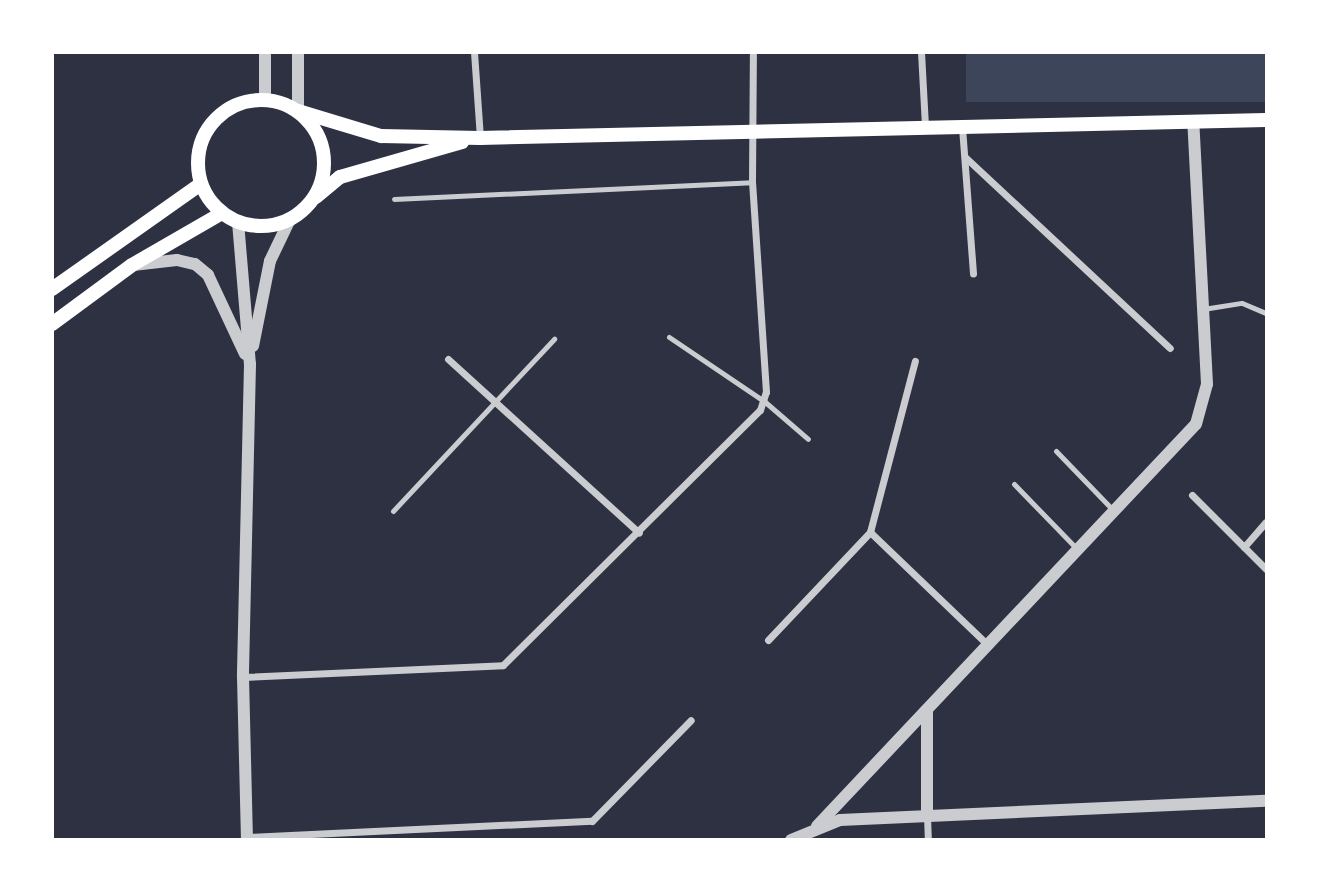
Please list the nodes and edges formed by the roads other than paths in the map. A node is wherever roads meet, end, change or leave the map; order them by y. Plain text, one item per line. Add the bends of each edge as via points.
1 (265, 52) edge
2 (298, 52) edge
3 (474, 52) edge
4 (753, 52) edge
5 (921, 52) edge
6 (265, 100) junction
7 (298, 111) junction
8 (1266, 120) edge
9 (1193, 121) junction
10 (962, 126) junction
11 (925, 127) junction
12 (753, 130) junction
13 (480, 138) junction
14 (964, 157) junction
15 (752, 182) junction
16 (201, 184) junction
17 (394, 199) dead end
18 (310, 201) junction
19 (222, 213) junction
20 (290, 219) junction
21 (238, 222) junction
22 (132, 265) junction
23 (973, 274) dead end
24 (52, 289) edge
25 (1203, 309) junction
26 (1266, 313) edge
27 (52, 324) edge
28 (669, 337) dead end
29 (554, 339) dead end
30 (1170, 348) dead end
31 (448, 359) dead end
32 (915, 362) dead end
33 (250, 364) junction
34 (764, 401) junction
35 (496, 405) junction
36 (808, 439) dead end
37 (1056, 451) dead end
38 (1014, 485) dead end
39 (1192, 495) dead end
40 (393, 511) dead end
41 (1116, 513) junction
42 (1266, 523) edge
43 (870, 532) junction
44 (639, 533) junction
45 (1244, 547) junction
46 (1079, 551) junction
47 (1266, 569) edge
48 (768, 640) dead end
49 (988, 645) junction
50 (243, 677) junction
51 (927, 711) junction
52 (691, 720) dead end
53 (1266, 801) edge
54 (927, 814) junction
55 (817, 826) junction
56 (247, 838) edge
57 (791, 839) edge
58 (928, 839) edge

1 - 6 street
2 - 7 street
3 - 13 street
4 - 12 street
5 - 11 street
6 - 7 main road
6 - 16 main road via 226,111 211,125 199,153
7 - 13 main road via 381,136
7 - 18 main road via 322,146 324,167
8 - 9 main road
9 - 10 main road
9 - 25 street
10 - 11 main road
10 - 14 street
11 - 12 main road
12 - 13 main road
12 - 15 street
13 - 18 main road via 351,173
14 - 23 street
14 - 30 street
15 - 17 lane
15 - 34 street
16 - 19 main road
16 - 24 main road
18 - 20 main road
19 - 21 main road
19 - 22 main road
20 - 21 main road via 255,226
20 - 33 street via 270,261
21 - 33 street
22 - 27 main road
22 - 33 street via 177,260 195,264 208,275
25 - 26 lane via 1242,303
25 - 41 street via 1207,384 1200,415 1171,455
28 - 34 lane
29 - 35 lane
31 - 35 street
32 - 43 street
33 - 50 street
34 - 36 lane
34 - 44 street
35 - 40 lane
35 - 44 street
37 - 41 lane
38 - 46 lane
39 - 45 street
41 - 46 street
42 - 45 street
43 - 48 street
43 - 49 street
44 - 50 street via 503,665
45 - 47 street
46 - 49 street
49 - 51 street
50 - 56 street
51 - 54 street
51 - 55 street
52 - 56 street via 593,821
53 - 54 street
54 - 55 street
54 - 58 street
55 - 57 street

